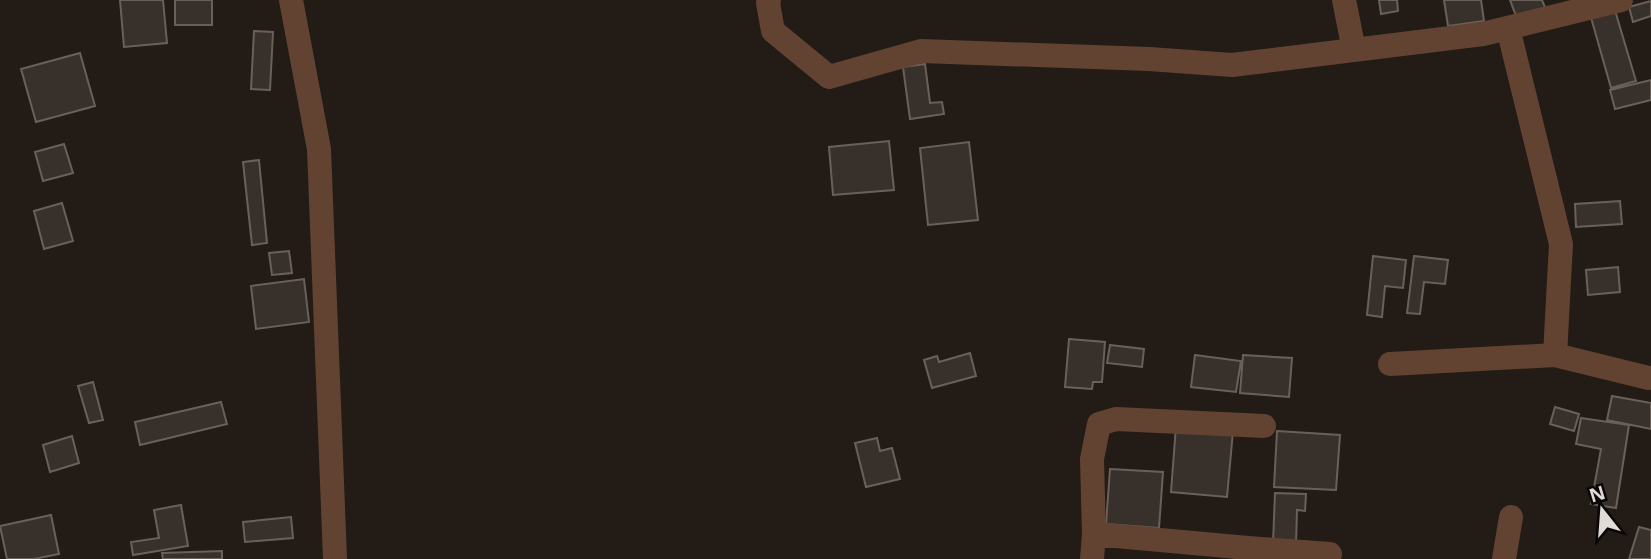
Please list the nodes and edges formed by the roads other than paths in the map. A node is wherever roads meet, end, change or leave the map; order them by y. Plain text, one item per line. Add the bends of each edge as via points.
1 (291, 0) edge
2 (769, 0) edge
3 (1343, 0) edge
4 (1620, 0) edge
5 (1508, 28) junction
6 (1354, 50) junction
7 (1555, 355) junction
8 (1390, 364) dead end
9 (1649, 378) dead end
10 (1264, 426) dead end
11 (1511, 517) dead end
12 (1094, 534) junction
13 (1330, 554) dead end
14 (335, 559) edge
15 (1092, 559) edge
16 (1504, 559) edge

1 - 14 street via 319,149
2 - 6 street via 773,31 829,77 921,51 1232,65
3 - 6 street
4 - 5 street
5 - 6 street
5 - 7 street via 1561,244
7 - 8 street
7 - 9 street
10 - 12 street via 1116,419 1100,424 1092,459
11 - 16 street
12 - 13 street
12 - 15 street

